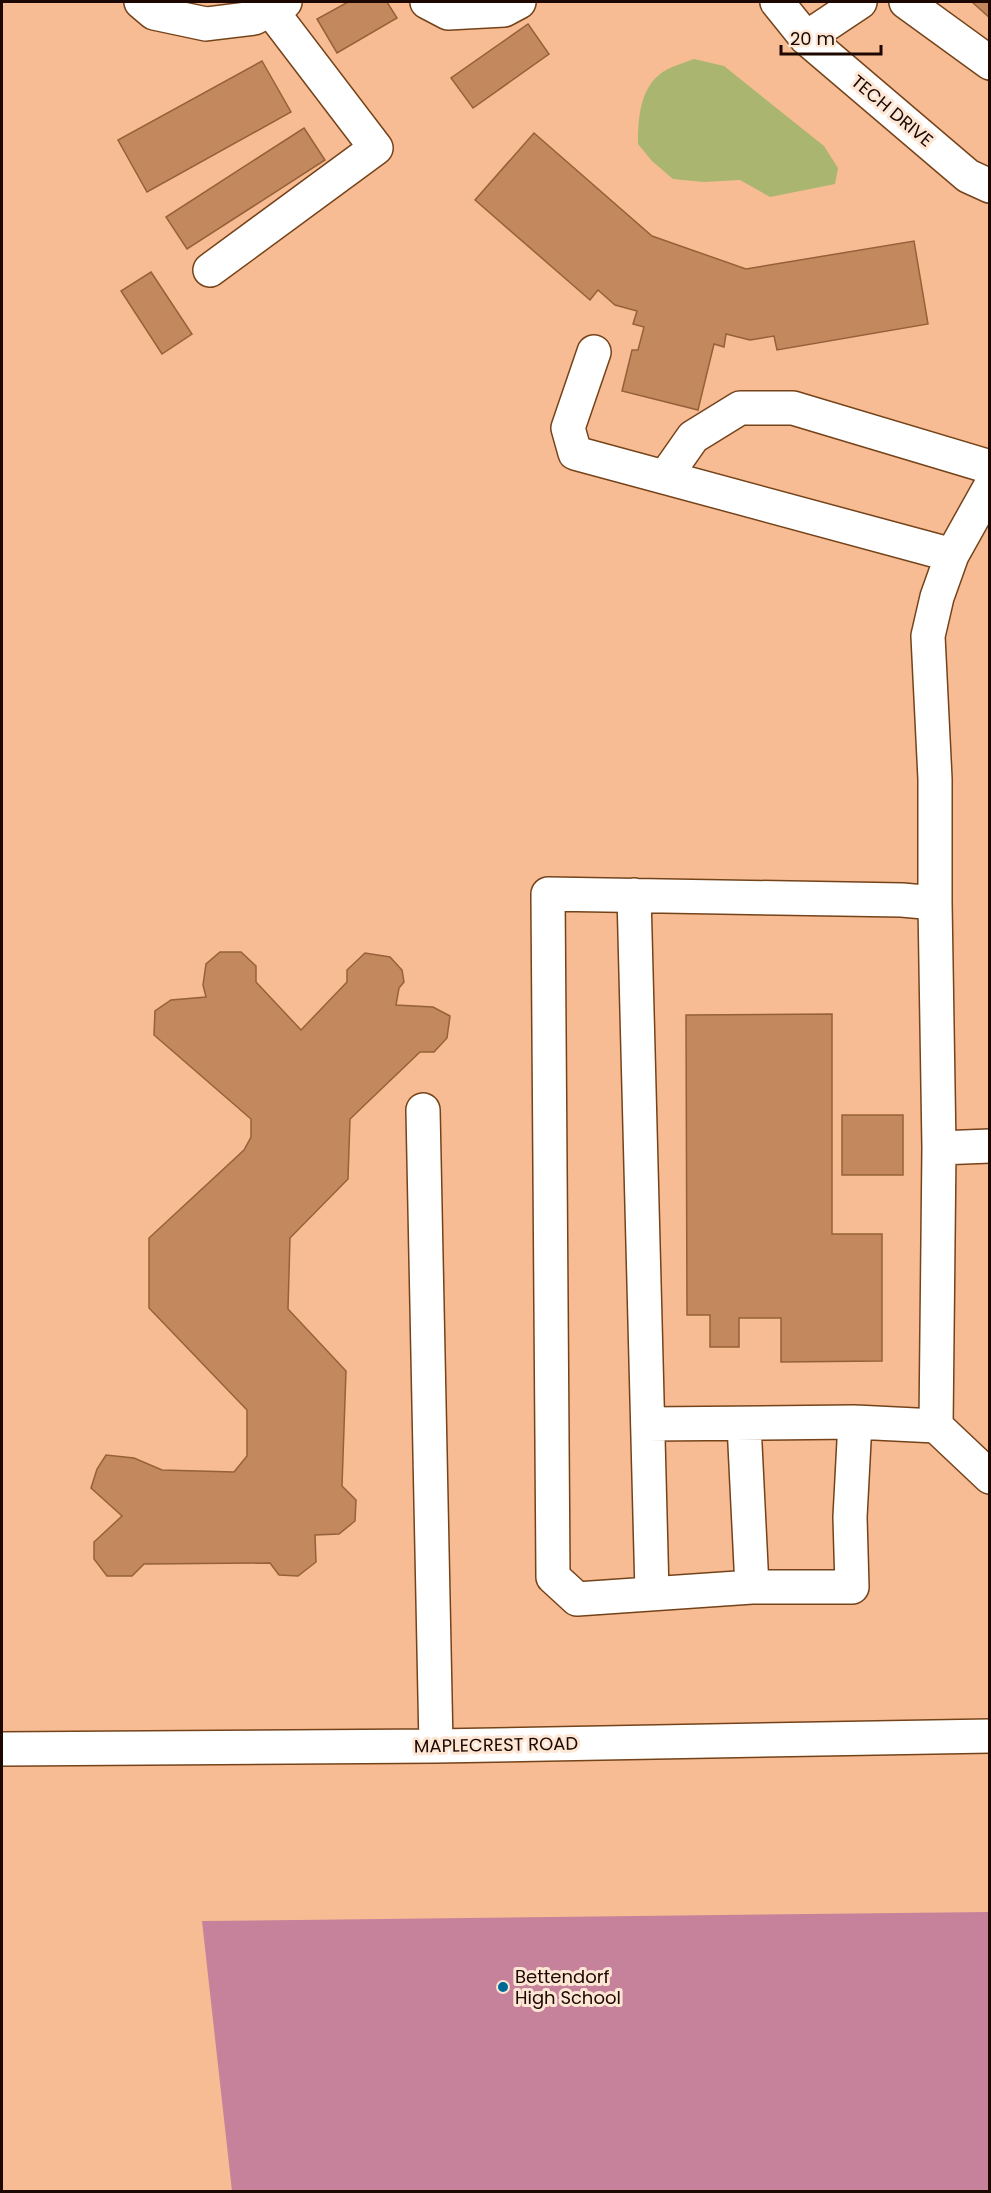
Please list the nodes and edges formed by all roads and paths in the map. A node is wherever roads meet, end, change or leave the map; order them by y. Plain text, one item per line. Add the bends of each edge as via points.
1 (141, 2) edge
2 (428, 2) edge
3 (519, 2) edge
4 (778, 2) edge
5 (860, 2) edge
6 (906, 2) edge
7 (278, 5) edge
8 (806, 38) junction
9 (990, 63) edge
10 (990, 186) edge
11 (210, 270) dead end
12 (594, 352) dead end
13 (990, 467) edge
14 (665, 477) junction
15 (990, 487) edge
16 (952, 555) junction
17 (634, 895) junction
18 (935, 903) junction
19 (423, 1110) dead end
20 (990, 1146) edge
21 (939, 1148) junction
22 (855, 1422) junction
23 (648, 1424) junction
24 (744, 1424) junction
25 (936, 1426) junction
26 (990, 1477) edge
27 (752, 1587) junction
28 (652, 1593) junction
29 (990, 1736) edge
30 (436, 1746) junction
31 (2, 1749) edge

1 - 7 street via 154,13 206,24 254,18
2 - 3 street via 448,13 504,10
4 - 8 street, TECH DRIVE
5 - 8 street
6 - 9 street
7 - 11 street via 376,148
8 - 10 street, TECH DRIVE via 968,176
12 - 14 street via 568,429 575,453
13 - 14 street via 793,408 740,408 693,437
14 - 16 street
15 - 16 street
16 - 18 street via 928,636 935,779
17 - 18 street
17 - 23 street
17 - 28 street via 548,894 554,1577 577,1599
18 - 21 street
19 - 30 street
20 - 21 street
21 - 25 street
22 - 24 street
22 - 25 street
22 - 27 street via 850,1517 852,1587
23 - 24 street
23 - 28 street
24 - 27 street
25 - 26 street
27 - 28 street
29 - 30 street, MAPLECREST ROAD
30 - 31 street, MAPLECREST ROAD

